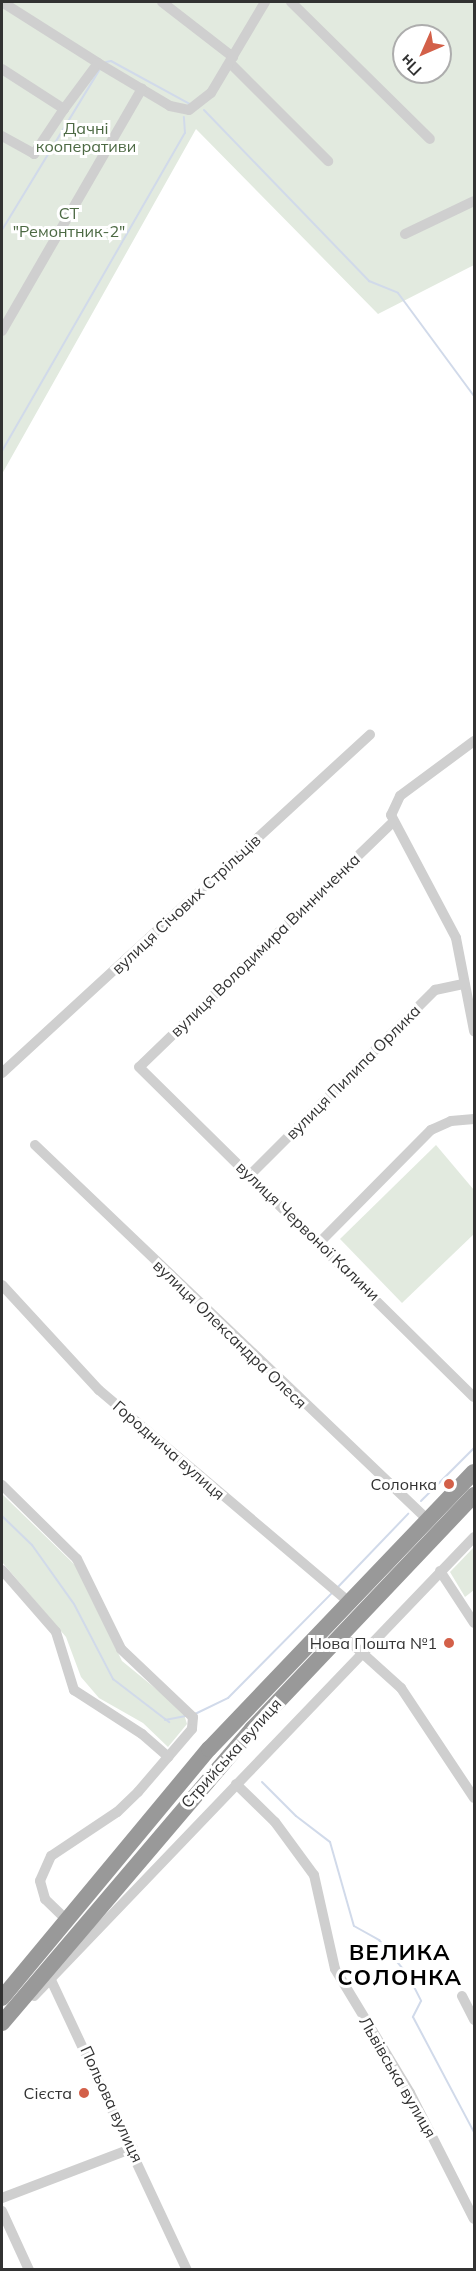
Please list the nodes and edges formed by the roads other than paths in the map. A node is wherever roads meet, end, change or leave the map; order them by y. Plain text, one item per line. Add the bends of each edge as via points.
1 (162, 2) edge
2 (265, 2) edge
3 (291, 2) edge
4 (2, 3) edge
5 (232, 60) junction
6 (98, 63) junction
7 (2, 69) edge
8 (142, 89) junction
9 (64, 109) junction
10 (2, 136) edge
11 (430, 140) dead end
12 (328, 161) dead end
13 (474, 201) edge
14 (405, 234) dead end
15 (2, 331) edge
16 (370, 735) dead end
17 (474, 741) edge
18 (392, 823) junction
19 (464, 984) junction
20 (474, 1031) edge
21 (138, 1067) joint
22 (2, 1073) edge
23 (474, 1119) edge
24 (35, 1145) dead end
25 (250, 1175) junction
26 (320, 1242) junction
27 (2, 1285) edge
28 (474, 1397) edge
29 (474, 1472) edge
30 (2, 1485) edge
31 (474, 1495) edge
32 (428, 1520) junction
33 (474, 1538) edge
34 (2, 1570) edge
35 (440, 1571) junction
36 (340, 1594) junction
37 (354, 1620) junction
38 (474, 1623) edge
39 (333, 1641) junction
40 (358, 1649) junction
41 (168, 1757) junction
42 (236, 1784) junction
43 (474, 1798) edge
44 (67, 1920) junction
45 (51, 1980) junction
46 (462, 1996) dead end
47 (2, 1998) edge
48 (18, 2004) junction
49 (474, 2020) edge
50 (2, 2023) edge
51 (133, 2148) junction
52 (2, 2198) edge
53 (2, 2211) edge
54 (474, 2219) edge
55 (29, 2270) edge
56 (187, 2270) edge

1 - 5 street
2 - 5 street
3 - 11 street
4 - 6 street
5 - 8 street via 195,109 177,109
5 - 12 street
6 - 8 street
6 - 9 street
7 - 9 street
8 - 15 street
9 - 10 street via 34,154
13 - 14 street
16 - 22 street, вулиця Січових Стрільців
17 - 18 street via 400,796 394,804
18 - 19 street via 456,938
18 - 21 street, вулиця Володимира Винниченка
19 - 20 street
19 - 25 street, вулиця Пилипа Орлика via 435,990
21 - 25 street, вулиця Червоної Калини
23 - 26 street via 451,1121 431,1130
24 - 32 street, вулиця Олександра Олеся
25 - 26 street, вулиця Червоної Калини
26 - 28 street, вулиця Червоної Калини
27 - 36 street, Городнича вулиця via 99,1390
29 - 32 highway, Стрийська вулиця
30 - 41 street via 77,1559 121,1649 193,1718 192,1729
31 - 37 highway, Стрийська вулиця
32 - 36 highway, Стрийська вулиця
33 - 35 street
34 - 41 street via 56,1632 74,1689 142,1734
35 - 38 street
35 - 40 street
36 - 44 highway, Стрийська вулиця
37 - 39 highway, Стрийська вулиця
37 - 40 street via 350,1633
39 - 40 street via 346,1640
39 - 48 highway, Стрийська вулиця via 174,1817
40 - 42 street
40 - 43 street via 401,1688
41 - 44 street via 117,1812 51,1856 40,1881 45,1899
42 - 45 street
42 - 54 street, Львівська вулиця via 275,1822 314,1875 335,1969 410,2093
44 - 47 highway, Стрийська вулиця
45 - 48 street via 31,2000
45 - 51 street, Польова вулиця
46 - 49 street
48 - 50 highway, Стрийська вулиця
51 - 52 street
51 - 56 street, Польова вулиця
53 - 55 street

